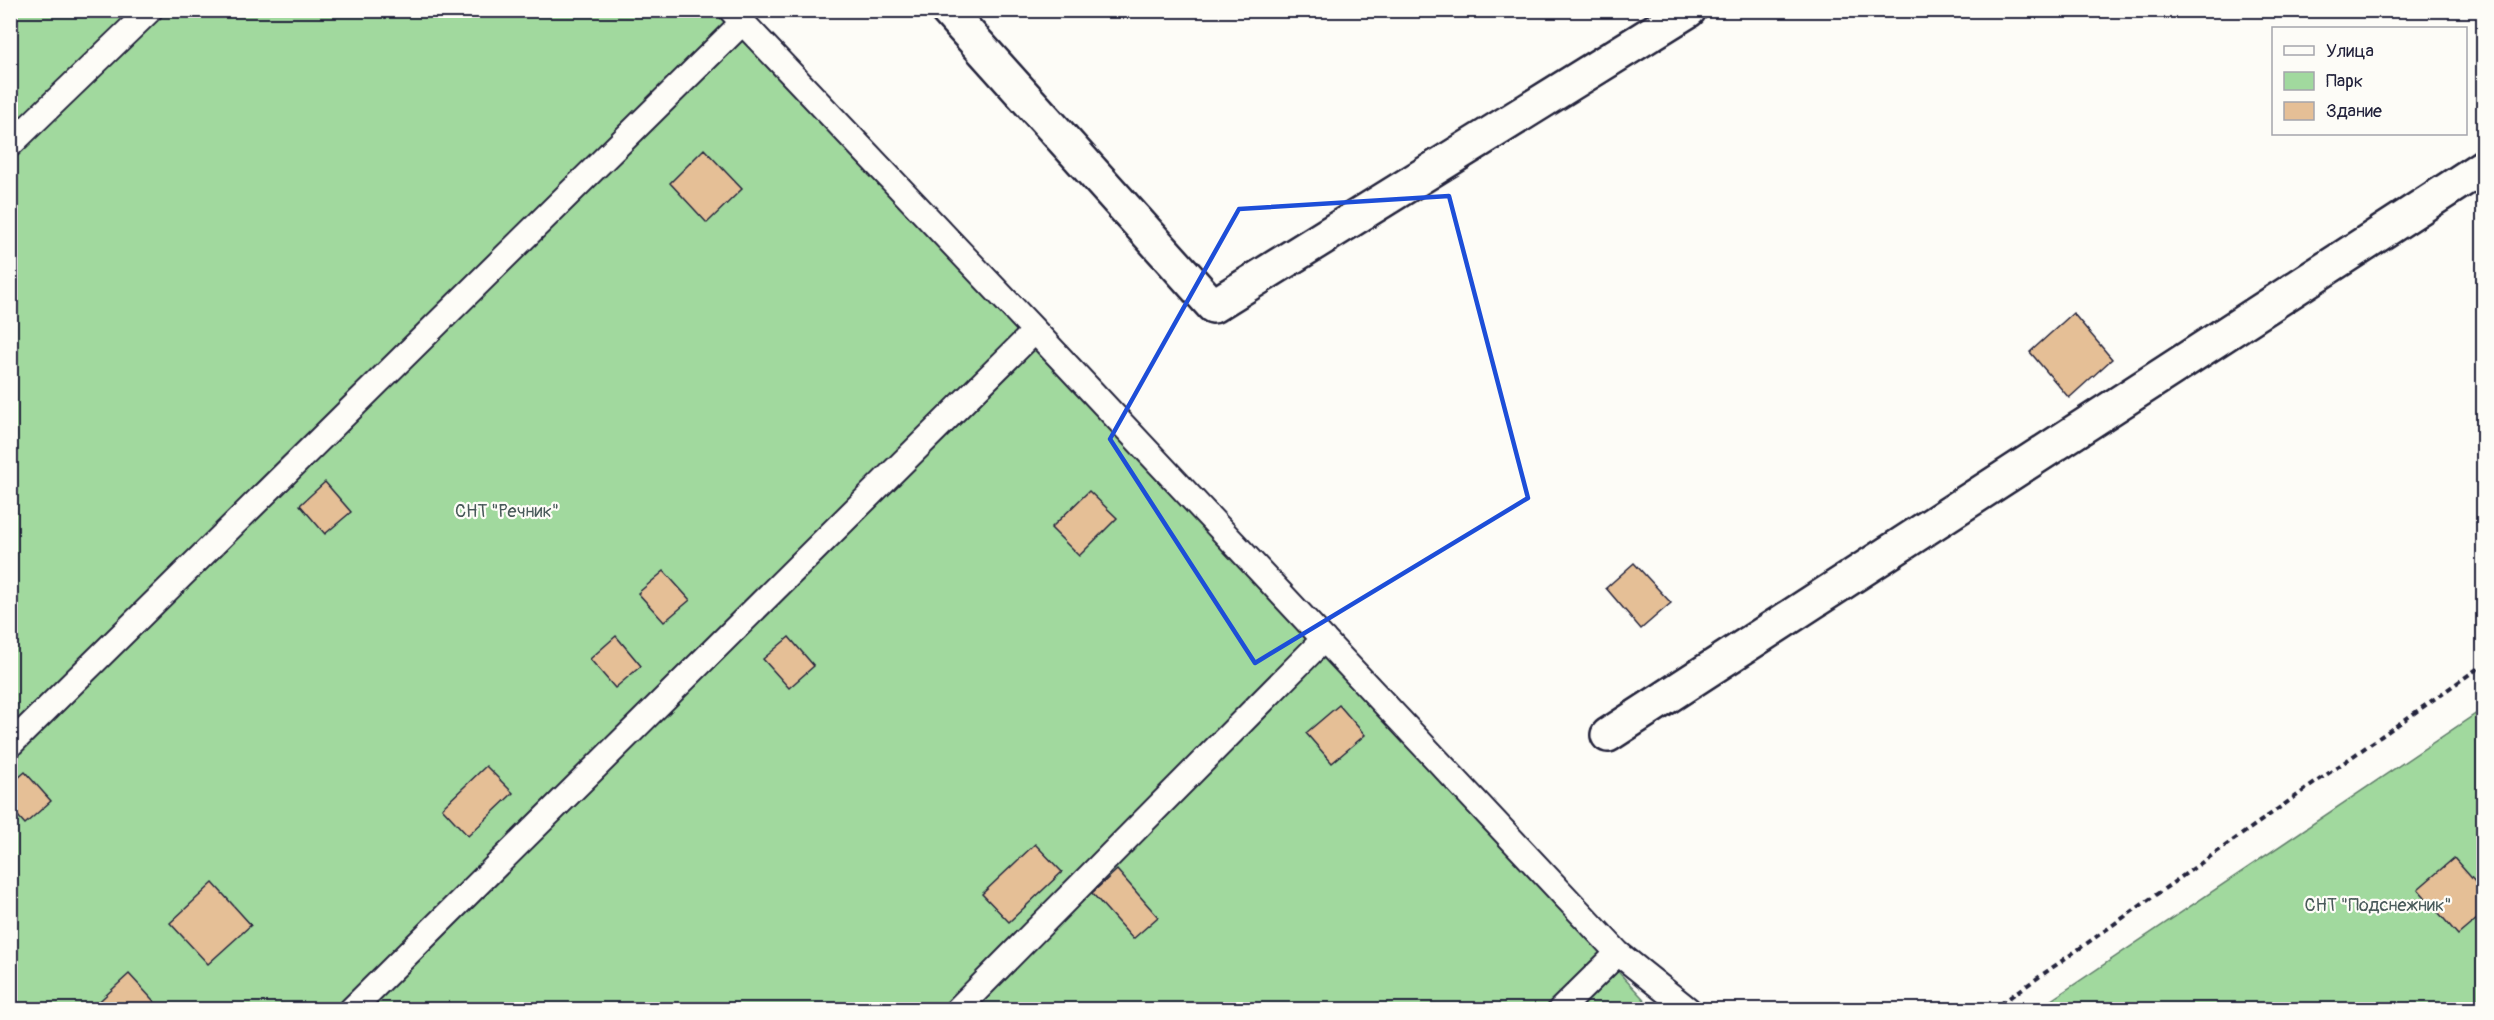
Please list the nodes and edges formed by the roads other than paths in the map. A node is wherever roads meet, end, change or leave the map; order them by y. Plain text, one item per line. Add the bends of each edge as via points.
1 (150, 10) edge
2 (947, 10) edge
3 (1689, 10) edge
4 (736, 17) edge
5 (10, 145) edge
6 (2484, 166) edge
7 (1035, 331) junction
8 (1324, 639) junction
9 (1608, 735) dead end
10 (10, 745) edge
11 (1618, 953) junction
12 (351, 1010) edge
13 (957, 1010) edge
14 (1560, 1010) edge
15 (1689, 1010) edge

1 - 5 lane
2 - 3 street via 1213,306
4 - 7 lane
4 - 10 lane
6 - 9 street
7 - 8 lane
7 - 12 lane
8 - 11 lane
8 - 13 lane
11 - 14 lane
11 - 15 lane

